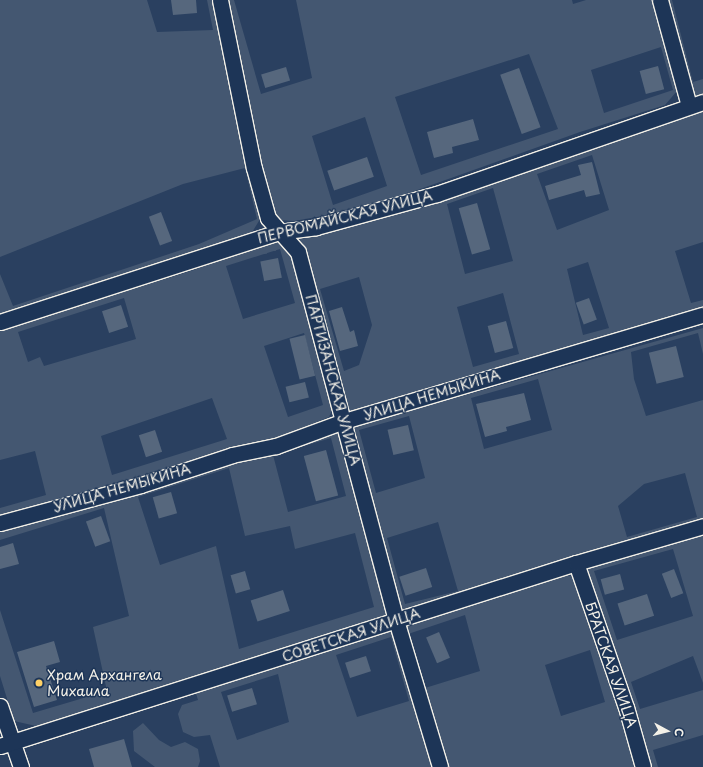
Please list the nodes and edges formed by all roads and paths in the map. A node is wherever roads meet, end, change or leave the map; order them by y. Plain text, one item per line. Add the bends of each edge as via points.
1 (220, 0) edge
2 (660, 0) edge
3 (696, 104) edge
4 (278, 232) junction
5 (703, 315) edge
6 (0, 322) edge
7 (344, 421) junction
8 (0, 523) edge
9 (703, 526) edge
10 (576, 563) junction
11 (396, 620) junction
12 (0, 706) edge
13 (6, 744) edge
14 (21, 767) edge
15 (440, 767) edge
16 (643, 767) edge

1 - 4 street, ПАРТИЗАНСКАЯ УЛИЦА via 254,168 268,218
2 - 3 street, ПЕРВОМАЙСКАЯ УЛИЦА
3 - 4 street, ПЕРВОМАЙСКАЯ УЛИЦА via 437,194 316,227
4 - 6 street, ПЕРВОМАЙСКАЯ УЛИЦА
4 - 7 street, ПАРТИЗАНСКАЯ УЛИЦА via 298,252
5 - 7 street, УЛИЦА НЕМЫКИНА
7 - 8 street, УЛИЦА НЕМЫКИНА via 276,446 232,455 141,486
7 - 11 street, ПАРТИЗАНСКАЯ УЛИЦА
9 - 10 street, СОВЕТСКАЯ УЛИЦА
10 - 11 street, СОВЕТСКАЯ УЛИЦА
10 - 16 street, БРАТСКАЯ УЛИЦА via 626,707
11 - 13 street, СОВЕТСКАЯ УЛИЦА
11 - 15 street, ПАРТИЗАНСКАЯ УЛИЦА
12 - 13 street
13 - 14 street

